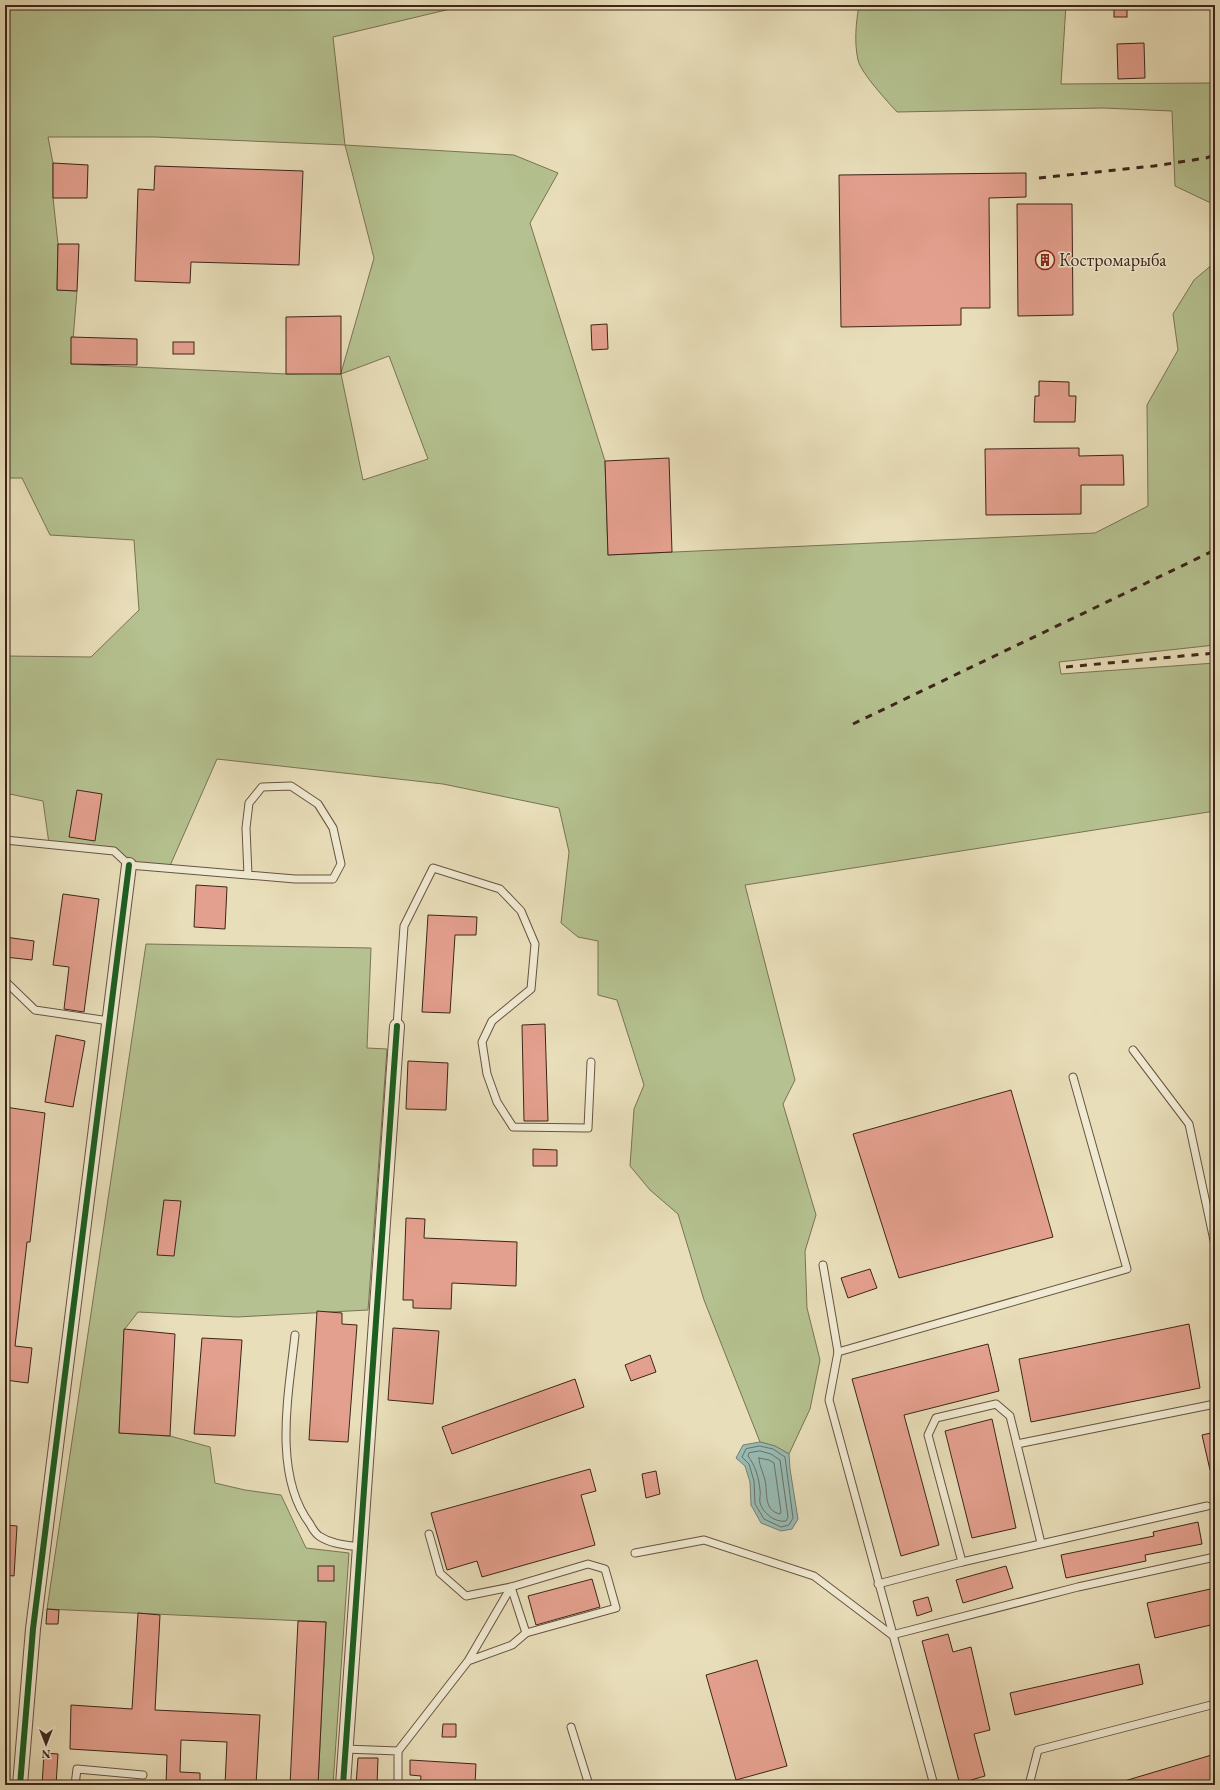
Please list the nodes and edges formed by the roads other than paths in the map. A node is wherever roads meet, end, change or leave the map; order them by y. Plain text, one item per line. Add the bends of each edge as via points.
1 (5, 840) edge
2 (129, 865) junction
3 (248, 875) junction
4 (5, 981) edge
5 (109, 1021) junction
6 (397, 1026) joint
7 (1133, 1050) dead end
8 (591, 1062) dead end
9 (1072, 1077) dead end
10 (1215, 1245) edge
11 (823, 1265) dead end
12 (294, 1335) dead end
13 (838, 1352) junction
14 (1215, 1404) edge
15 (1017, 1444) junction
16 (1207, 1506) dead end
17 (429, 1534) dead end
18 (1041, 1543) junction
19 (360, 1547) junction
20 (635, 1553) dead end
21 (1215, 1557) edge
22 (962, 1562) junction
23 (878, 1584) junction
24 (511, 1587) junction
25 (526, 1634) junction
26 (892, 1635) junction
27 (468, 1661) junction
28 (1215, 1704) edge
29 (571, 1727) dead end
30 (345, 1749) junction
31 (398, 1751) junction
32 (143, 1775) dead end
33 (20, 1785) edge
34 (75, 1785) edge
35 (343, 1785) edge
36 (398, 1785) edge
37 (590, 1785) edge
38 (934, 1785) edge
39 (1029, 1785) edge

1 - 2 lane via 114,851
2 - 3 lane
2 - 5 street
3 - 3 lane via 246,828 249,803 262,787 291,786 318,804 334,828 341,864 334,879
4 - 5 lane via 35,1010
5 - 33 street via 32,1629
6 - 8 lane via 404,926 433,868 500,888 521,911 535,944 531,989 492,1021 482,1042 487,1074 497,1102 513,1127 588,1128
6 - 19 street
7 - 10 lane via 1189,1124
9 - 13 lane via 1128,1269
11 - 13 lane
12 - 19 lane via 286,1431 293,1490 303,1516 318,1535 332,1543
13 - 23 lane via 829,1400
14 - 15 lane
15 - 18 lane
15 - 22 lane via 1010,1416 996,1404 936,1418 928,1435
16 - 18 lane
17 - 24 lane via 440,1573 466,1596
18 - 22 lane
19 - 30 street
20 - 26 lane via 704,1540 814,1576
21 - 26 lane via 1078,1588
22 - 23 lane
23 - 26 lane
24 - 25 lane
24 - 25 lane via 588,1564 605,1569 616,1608
24 - 27 lane
25 - 27 lane via 512,1645
26 - 38 lane
27 - 31 lane
28 - 39 lane via 1038,1750
29 - 37 lane
30 - 31 lane
30 - 35 street
31 - 36 lane
32 - 34 lane via 77,1769

